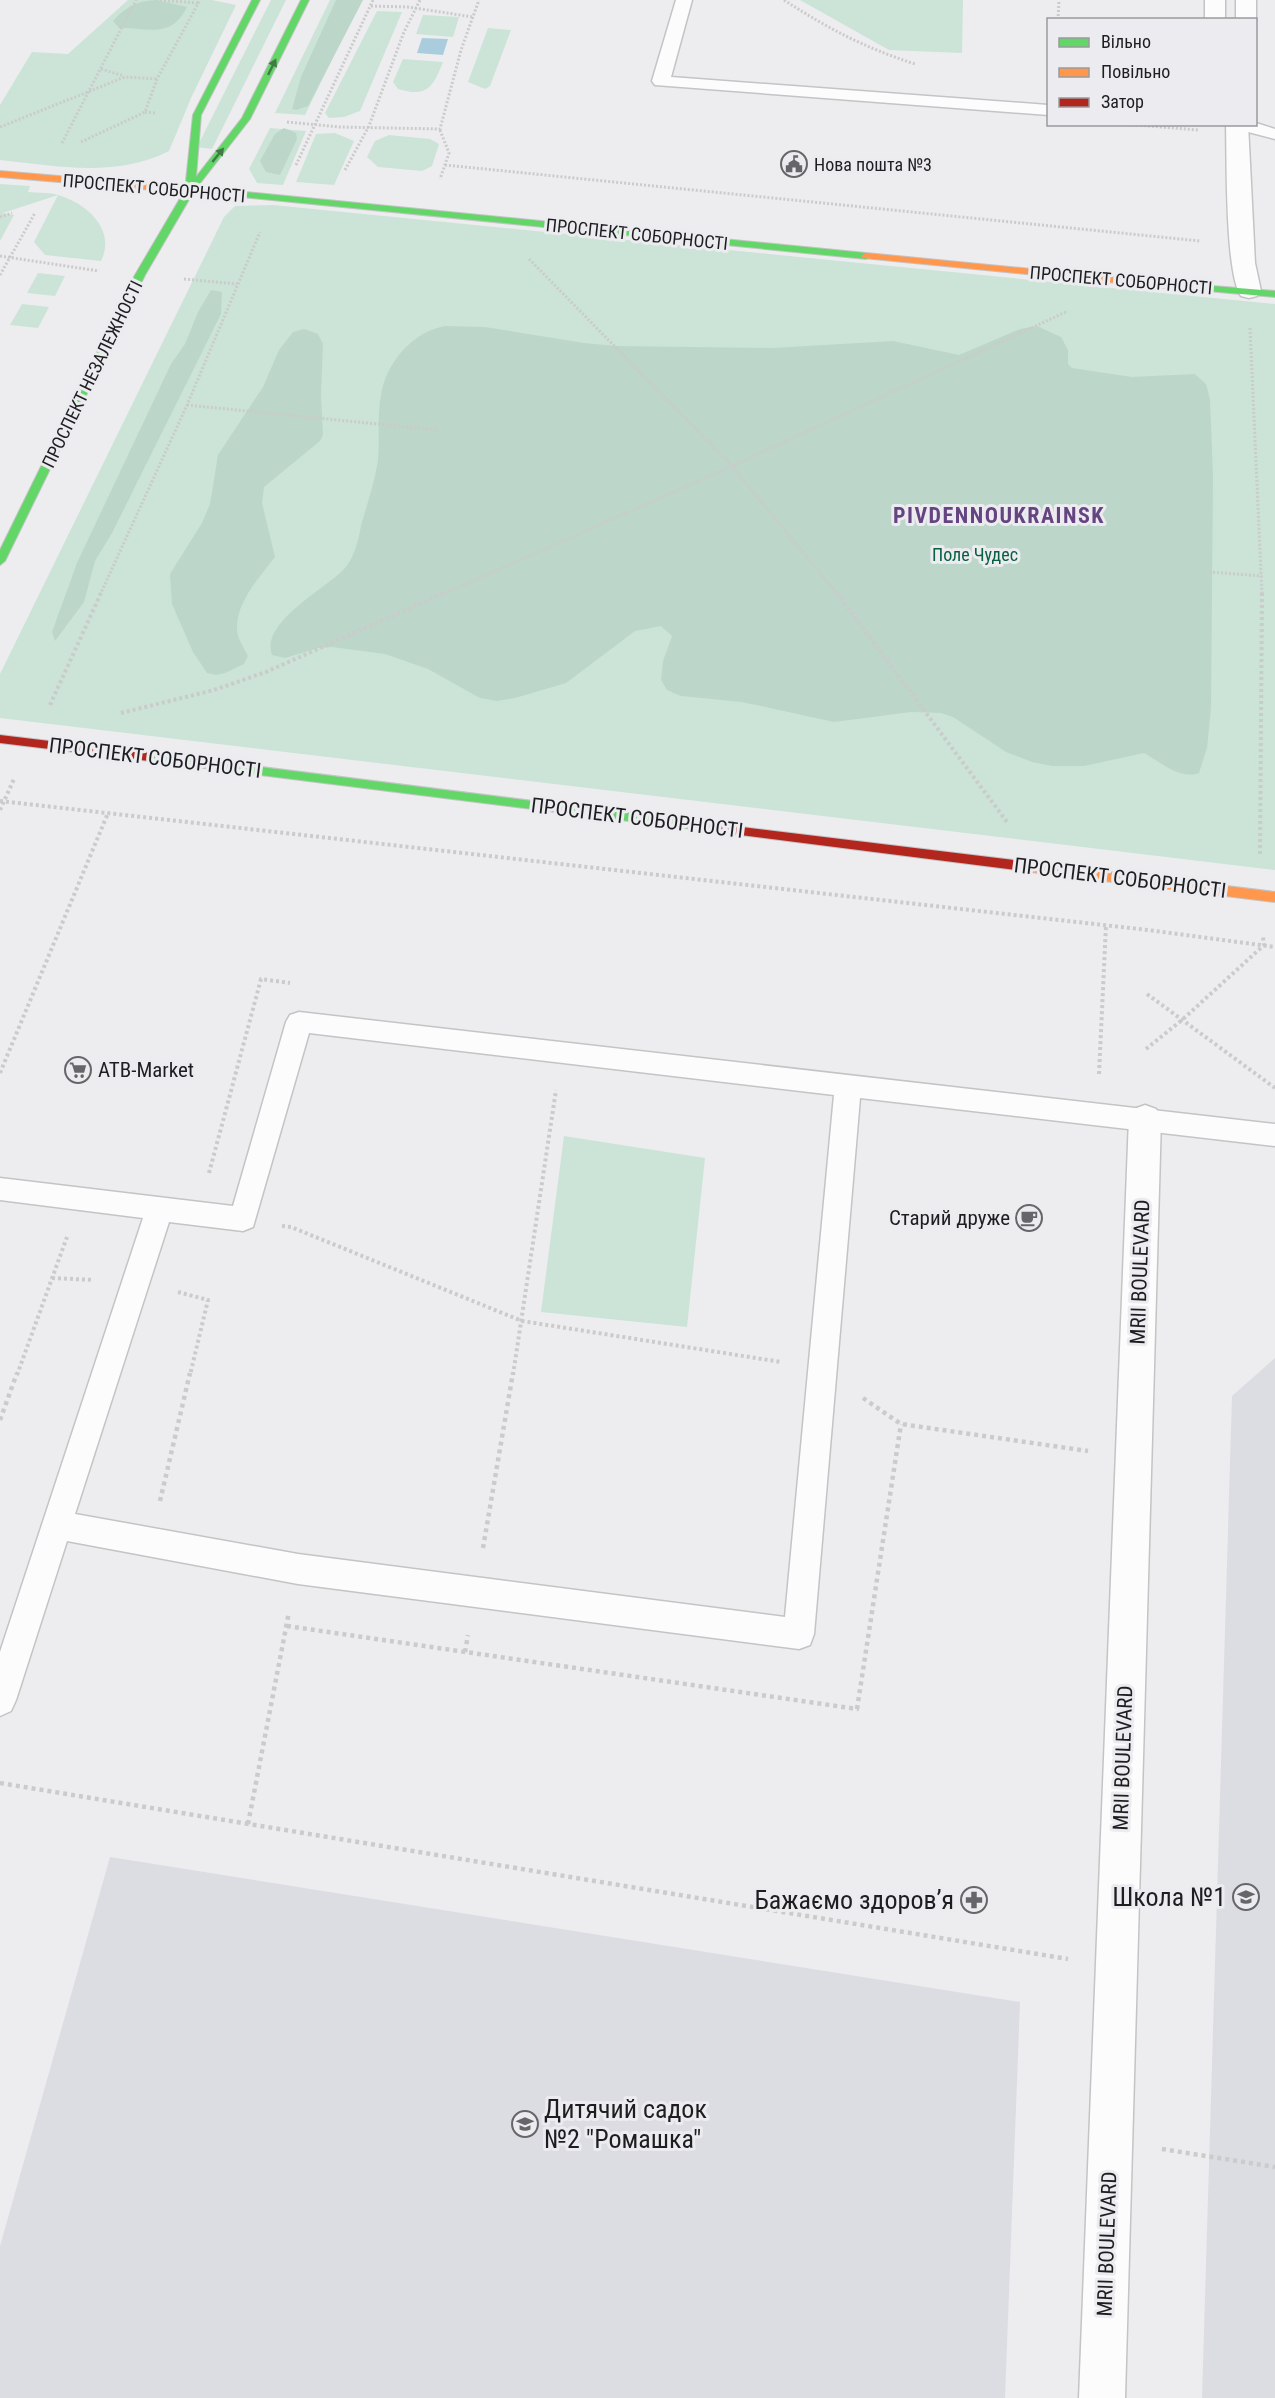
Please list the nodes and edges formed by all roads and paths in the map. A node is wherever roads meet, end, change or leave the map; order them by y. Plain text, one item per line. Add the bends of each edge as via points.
1 (136, 0) edge
2 (156, 0) edge
3 (256, 0) edge
4 (305, 0) edge
5 (373, 0) edge
6 (420, 0) edge
7 (479, 0) edge
8 (684, 0) edge
9 (784, 0) edge
10 (1059, 0) edge
11 (1215, 0) edge
12 (1246, 0) edge
13 (199, 1) edge
14 (371, 6) junction
15 (416, 10) junction
16 (473, 17) junction
17 (1058, 18) edge
18 (1215, 18) edge
19 (1246, 18) edge
20 (921, 66) dead end
21 (101, 69) junction
22 (125, 76) junction
23 (157, 79) junction
24 (88, 91) junction
25 (1047, 110) edge
26 (315, 124) junction
27 (369, 126) junction
28 (1181, 126) edge
29 (0, 127) edge
30 (1238, 128) edge
31 (1275, 134) edge
32 (70, 144) dead end
33 (78, 144) dead end
34 (445, 165) dead end
35 (345, 172) dead end
36 (0, 174) edge
37 (190, 190) junction
38 (278, 199) junction
39 (18, 211) dead end
40 (0, 217) edge
41 (1242, 245) junction
42 (524, 254) dead end
43 (1131, 282) junction
44 (1249, 291) junction
45 (1275, 294) edge
46 (187, 405) junction
47 (438, 430) dead end
48 (732, 465) junction
49 (0, 561) edge
50 (1209, 572) dead end
51 (1262, 576) junction
52 (111, 715) dead end
53 (0, 739) edge
54 (31, 743) junction
55 (2, 801) edge
56 (0, 810) edge
57 (108, 813) junction
58 (1041, 868) junction
59 (1260, 895) junction
60 (1275, 897) edge
61 (1106, 925) junction
62 (1264, 945) junction
63 (1275, 947) edge
64 (1146, 994) dead end
65 (1182, 1020) junction
66 (1146, 1048) dead end
67 (562, 1052) junction
68 (0, 1073) edge
69 (1099, 1074) dead end
70 (848, 1084) junction
71 (1275, 1088) edge
72 (1145, 1118) junction
73 (1275, 1135) edge
74 (0, 1189) edge
75 (160, 1208) junction
76 (291, 1227) dead end
77 (57, 1232) dead end
78 (208, 1300) dead end
79 (522, 1321) junction
80 (822, 1369) junction
81 (0, 1420) edge
82 (1133, 1457) junction
83 (58, 1525) junction
84 (150, 1542) junction
85 (297, 1569) junction
86 (475, 1592) junction
87 (465, 1652) dead end
88 (0, 1700) edge
89 (0, 1784) edge
90 (248, 1824) junction
91 (1116, 1966) junction
92 (1183, 2152) dead end
93 (1275, 2167) edge
94 (1102, 2398) edge

1 - 21 path
2 - 13 path
3 - 37 street, ПРОСПЕКТ НЕЗАЛЕЖНОСТІ via 197,115
37 -> 4 street, ПРОСПЕКТ НЕЗАЛЕЖНОСТІ via 246,119
5 - 14 path
6 - 15 path
7 - 16 path
8 - 25 lane via 661,81
9 - 20 path via 834,32
10 - 17 path
11 - 18 street
12 - 19 street
13 - 23 path
14 - 15 path
14 - 26 path
15 - 16 path
15 - 27 path
16 - 27 path via 440,129
21 - 22 path
21 - 24 path
22 - 23 path
22 - 24 path
23 - 33 path via 145,112
24 - 29 path
24 - 32 path via 62,143
26 - 27 path
26 - 38 path
27 - 35 path
28 - 30 path
30 - 31 lane
30 - 41 street
34 - 41 path
36 - 37 street, ПРОСПЕКТ СОБОРНОСТІ
37 - 38 street, ПРОСПЕКТ СОБОРНОСТІ
37 - 49 street, ПРОСПЕКТ НЕЗАЛЕЖНОСТІ via 140,275
38 - 43 street, ПРОСПЕКТ СОБОРНОСТІ
38 - 46 path via 237,284
39 - 40 path
41 - 44 street
42 - 48 path
43 - 44 street, ПРОСПЕКТ СОБОРНОСТІ
43 - 48 path
44 - 45 street, ПРОСПЕКТ СОБОРНОСТІ
44 - 51 path
46 - 47 path
46 - 54 path
48 - 52 path via 266,672 214,690
48 - 58 path via 831,585
50 - 51 path
51 - 59 path
53 - 54 street, ПРОСПЕКТ СОБОРНОСТІ
54 - 55 path
54 - 58 street, ПРОСПЕКТ СОБОРНОСТІ
55 - 56 path
55 - 57 path
57 - 61 path
57 - 68 path
58 - 59 street, ПРОСПЕКТ СОБОРНОСТІ
59 - 60 street, ПРОСПЕКТ СОБОРНОСТІ
59 - 62 path
61 - 62 path
61 - 69 path
62 - 63 path
62 - 65 path
64 - 65 path
65 - 66 path
65 - 71 path
67 - 70 lane
67 - 75 lane via 299,1022 243,1219
67 - 79 path
70 - 72 lane
70 - 80 lane
72 - 73 lane
72 - 82 street, MRII BOULEVARD
74 - 75 lane
75 - 83 lane
76 - 79 path
77 - 81 path via 69,1233
78 - 84 path
79 - 80 path
79 - 86 path
80 - 82 path via 901,1424
80 - 86 lane via 799,1634
82 - 91 street, MRII BOULEVARD
83 - 84 lane
83 - 88 lane
84 - 85 lane
85 - 86 lane
85 - 90 path
86 - 87 path
89 - 90 path
90 - 91 path
91 - 94 street, MRII BOULEVARD
92 - 93 path

